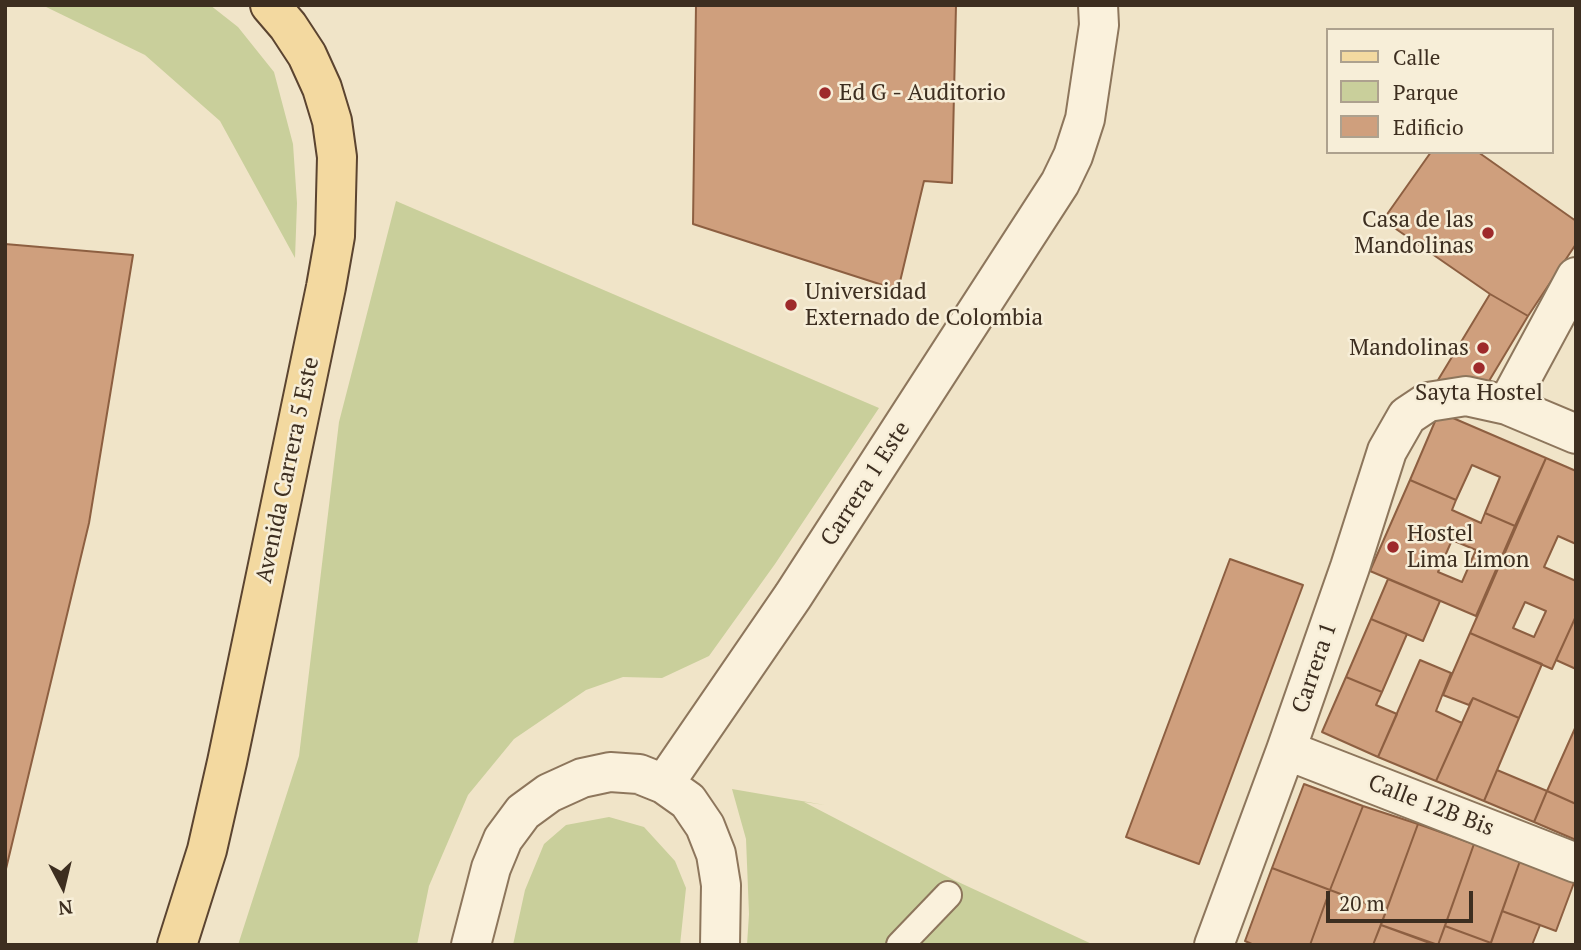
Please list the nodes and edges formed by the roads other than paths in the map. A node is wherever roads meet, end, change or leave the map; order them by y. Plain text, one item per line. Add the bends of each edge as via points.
1 (270, 5) edge
2 (1098, 5) edge
3 (1576, 278) edge
4 (1507, 405) junction
5 (1576, 434) edge
6 (1286, 750) junction
7 (664, 784) junction
8 (1576, 863) edge
9 (948, 895) dead end
10 (177, 945) edge
11 (471, 945) edge
12 (720, 945) edge
13 (900, 945) edge
14 (1214, 945) edge

1 - 10 main road, Avenida Carrera 5 Este via 307,55 332,121 337,157 335,236 227,762 207,850
2 - 7 street, Carrera 1 Este via 1085,119 1060,183 793,596
3 - 4 street
4 - 5 street
4 - 6 street, Carrera 1 via 1466,396 1428,402 1407,416 1387,452
6 - 8 street, Calle 12B Bis
6 - 14 street, Carrera 1
7 - 11 street via 639,774 610,772 549,793 523,812 503,839 491,868
7 - 12 street via 688,801 716,854 721,886
9 - 13 lane

